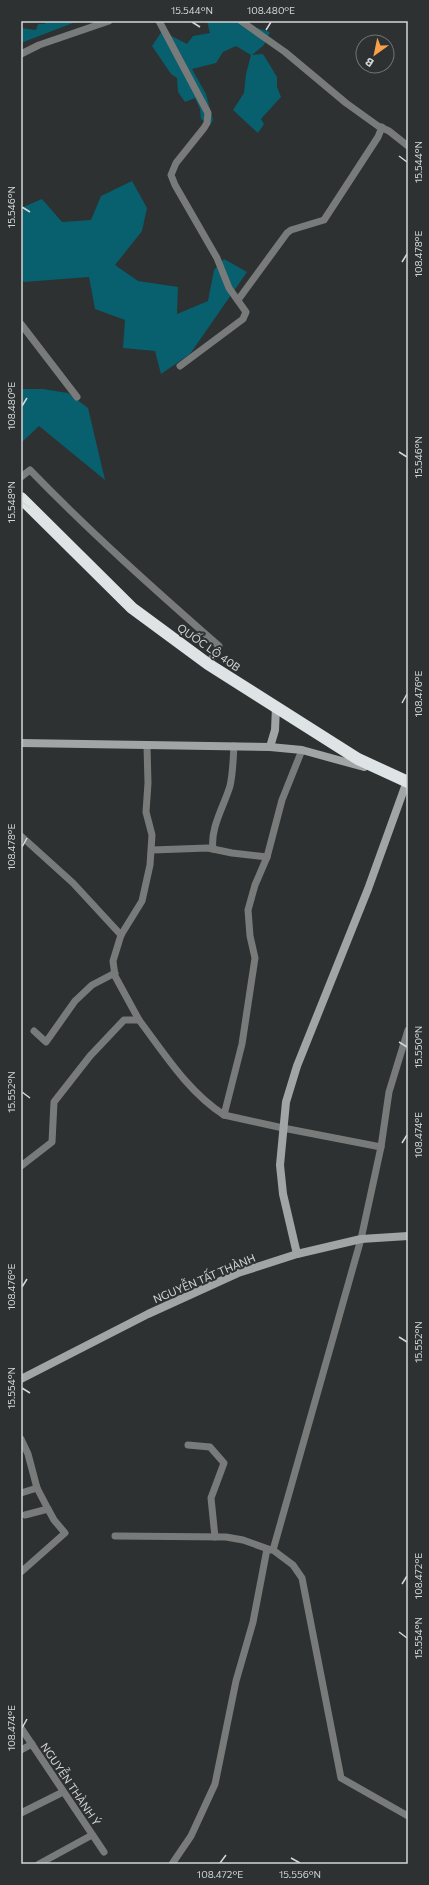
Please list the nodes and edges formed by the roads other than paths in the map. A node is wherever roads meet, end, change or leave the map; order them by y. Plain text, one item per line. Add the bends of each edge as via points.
1 (109, 21) edge
2 (158, 21) edge
3 (240, 21) edge
4 (21, 54) edge
5 (382, 128) junction
6 (408, 146) edge
7 (238, 300) junction
8 (21, 324) edge
9 (180, 366) dead end
10 (77, 397) dead end
11 (21, 477) edge
12 (21, 498) edge
13 (208, 664) junction
14 (276, 708) junction
15 (21, 743) edge
16 (147, 746) junction
17 (234, 746) junction
18 (270, 747) junction
19 (302, 750) junction
20 (407, 781) edge
21 (21, 836) edge
22 (213, 849) junction
23 (152, 850) junction
24 (267, 857) junction
25 (121, 935) junction
26 (115, 973) junction
27 (139, 1020) junction
28 (408, 1030) edge
29 (34, 1031) dead end
30 (224, 1115) junction
31 (283, 1128) junction
32 (381, 1147) junction
33 (21, 1166) edge
34 (408, 1236) edge
35 (361, 1239) junction
36 (297, 1254) junction
37 (21, 1379) edge
38 (21, 1439) edge
39 (188, 1445) dead end
40 (37, 1488) junction
41 (21, 1493) edge
42 (48, 1509) junction
43 (25, 1515) dead end
44 (115, 1536) dead end
45 (215, 1537) junction
46 (270, 1549) junction
47 (21, 1572) edge
48 (21, 1728) edge
49 (32, 1744) junction
50 (21, 1750) edge
51 (63, 1792) junction
52 (21, 1814) edge
53 (408, 1816) edge
54 (92, 1835) junction
55 (104, 1852) dead end
56 (39, 1864) edge
57 (172, 1864) edge

1 - 4 street via 39,45
2 - 7 street via 208,113 207,123 176,164 171,175 217,258 229,288
3 - 5 street via 285,52 346,103
5 - 6 street
5 - 7 street via 324,220 291,230
7 - 9 street via 246,312 243,319
8 - 10 street
11 - 13 street via 30,470 129,567 219,646
12 - 13 highway, QUỐC LỘ 40B via 132,608
13 - 14 highway, QUỐC LỘ 40B
14 - 18 main road via 275,730
14 - 20 highway, QUỐC LỘ 40B via 358,759
15 - 16 main road
16 - 17 main road
16 - 23 street via 146,812 152,835
17 - 18 main road
17 - 22 street via 232,777 212,835
18 - 19 main road
19 - 20 main road
19 - 24 street via 282,800
20 - 31 main road via 368,889 297,1066 286,1102
21 - 25 street via 73,883
22 - 23 street
22 - 24 street
23 - 25 street via 142,901
24 - 30 street via 254,884 248,910 250,936 256,958 242,1044
25 - 26 street via 113,961
26 - 27 street
26 - 29 street via 92,985 74,1001 46,1042
27 - 30 street via 185,1080
27 - 33 street via 124,1020 67,1084 54,1102 52,1142
28 - 32 street via 389,1092
30 - 31 street
31 - 32 street
31 - 36 main road via 281,1172 291,1235
32 - 35 street
34 - 35 main road, NGUYỄN TẤT THÀNH
35 - 36 main road, NGUYỄN TẤT THÀNH
35 - 46 street
36 - 37 main road, NGUYỄN TẤT THÀNH via 238,1273 176,1300
38 - 40 street
39 - 45 street via 210,1447 224,1463 211,1498
40 - 41 street
40 - 42 street
42 - 43 street
42 - 47 street via 65,1533
44 - 45 street
45 - 46 street via 243,1540
46 - 53 street via 294,1565 302,1578 341,1778
46 - 57 street via 236,1681 214,1784 191,1836
48 - 49 street, NGUYỄN THÀNH Ý
49 - 50 street
49 - 51 street, NGUYỄN THÀNH Ý
51 - 52 street
51 - 54 street, NGUYỄN THÀNH Ý
54 - 55 street, NGUYỄN THÀNH Ý
54 - 56 street

